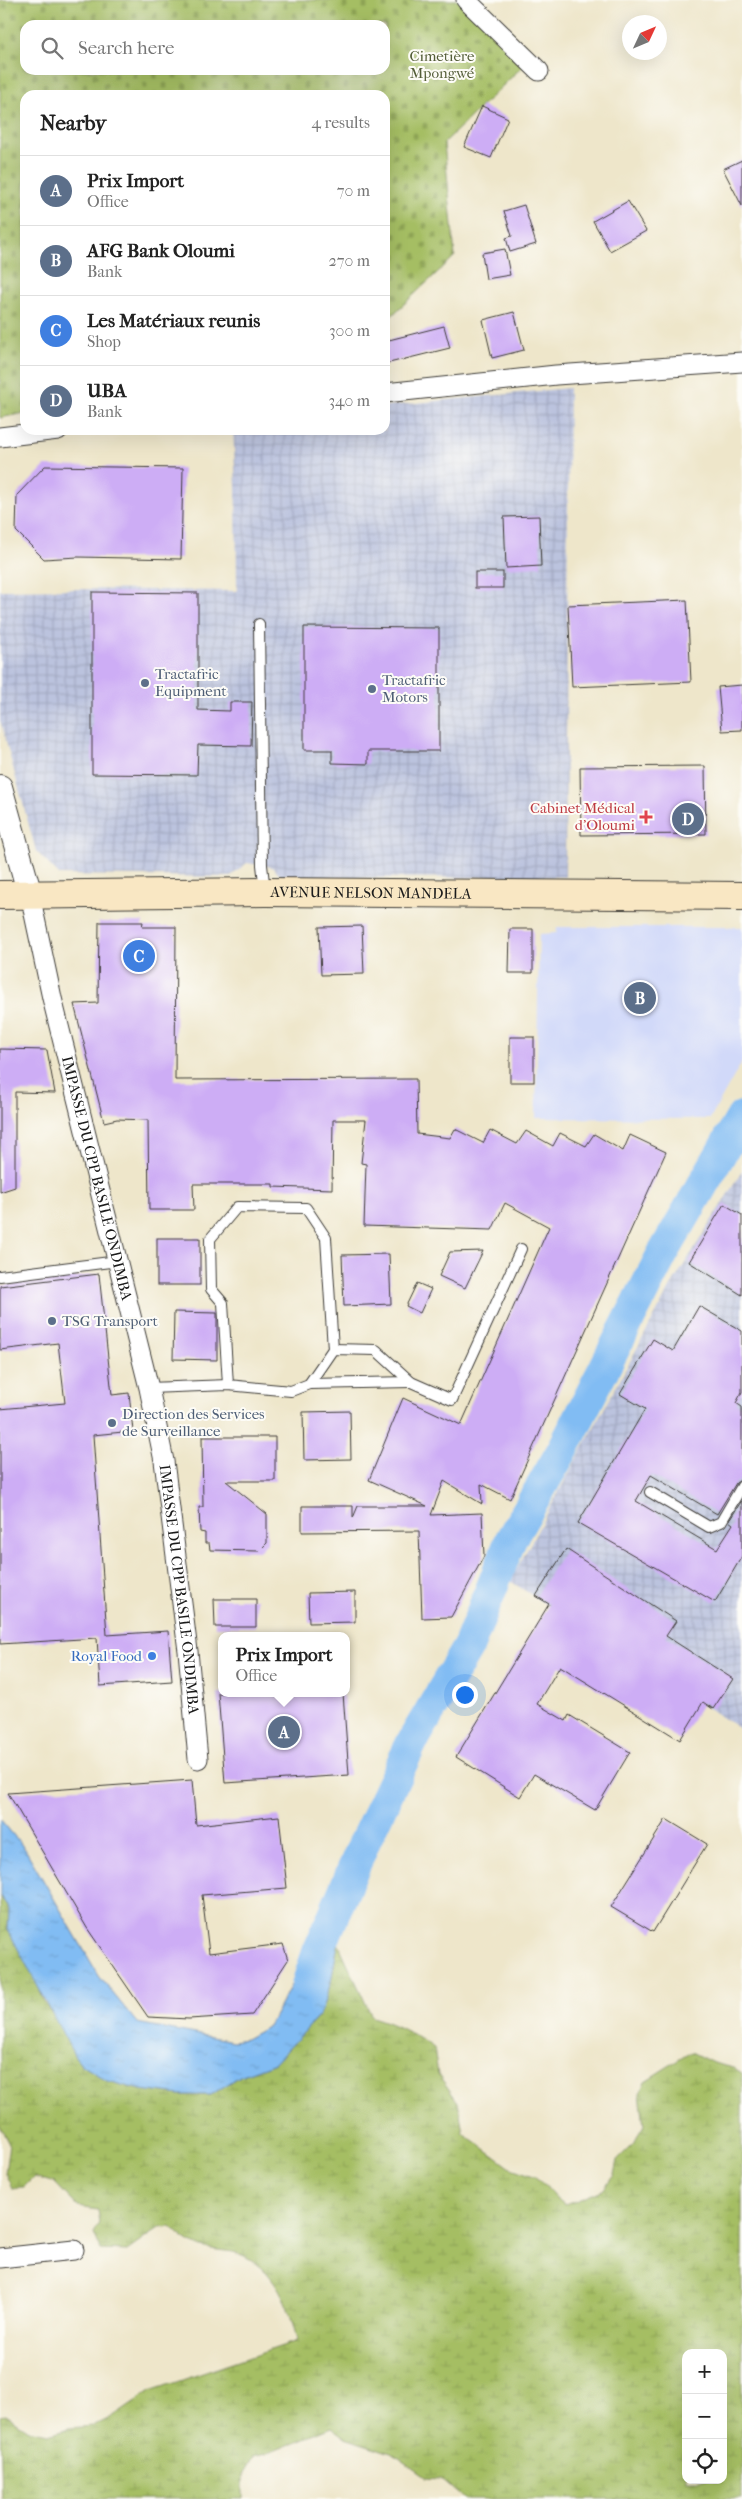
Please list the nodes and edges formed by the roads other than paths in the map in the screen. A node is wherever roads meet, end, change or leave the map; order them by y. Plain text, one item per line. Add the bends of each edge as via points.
1 (466, 0) edge
2 (539, 71) dead end
3 (742, 362) edge
4 (390, 392) edge
5 (20, 435) edge
6 (0, 437) edge
7 (259, 624) dead end
8 (0, 787) edge
9 (265, 892) junction
10 (0, 895) edge
11 (30, 895) junction
12 (742, 896) edge
13 (521, 1249) dead end
14 (118, 1261) junction
15 (0, 1276) edge
16 (332, 1349) junction
17 (411, 1382) junction
18 (309, 1384) junction
19 (228, 1385) junction
20 (149, 1388) junction
21 (742, 1486) edge
22 (650, 1492) dead end
23 (198, 1759) dead end
24 (74, 2250) dead end
25 (0, 2258) edge

1 - 2 street
3 - 4 street via 556,375
5 - 6 street
7 - 9 lane
8 - 11 street
9 - 11 main road, AVENUE NELSON MANDELA
9 - 12 main road, AVENUE NELSON MANDELA
10 - 11 main road, AVENUE NELSON MANDELA
11 - 14 street, IMPASSE DU CPP BASILE ONDIMBA via 52,998
13 - 17 lane via 452,1400
14 - 15 lane
14 - 20 street, IMPASSE DU CPP BASILE ONDIMBA
16 - 17 lane via 376,1350
16 - 18 lane
16 - 19 lane via 326,1238 306,1208 238,1207 210,1239 211,1289 223,1303
17 - 18 lane
18 - 19 lane via 291,1390
19 - 20 lane
20 - 23 street, IMPASSE DU CPP BASILE ONDIMBA via 164,1461 179,1568
21 - 22 lane via 721,1522 709,1526
24 - 25 street

